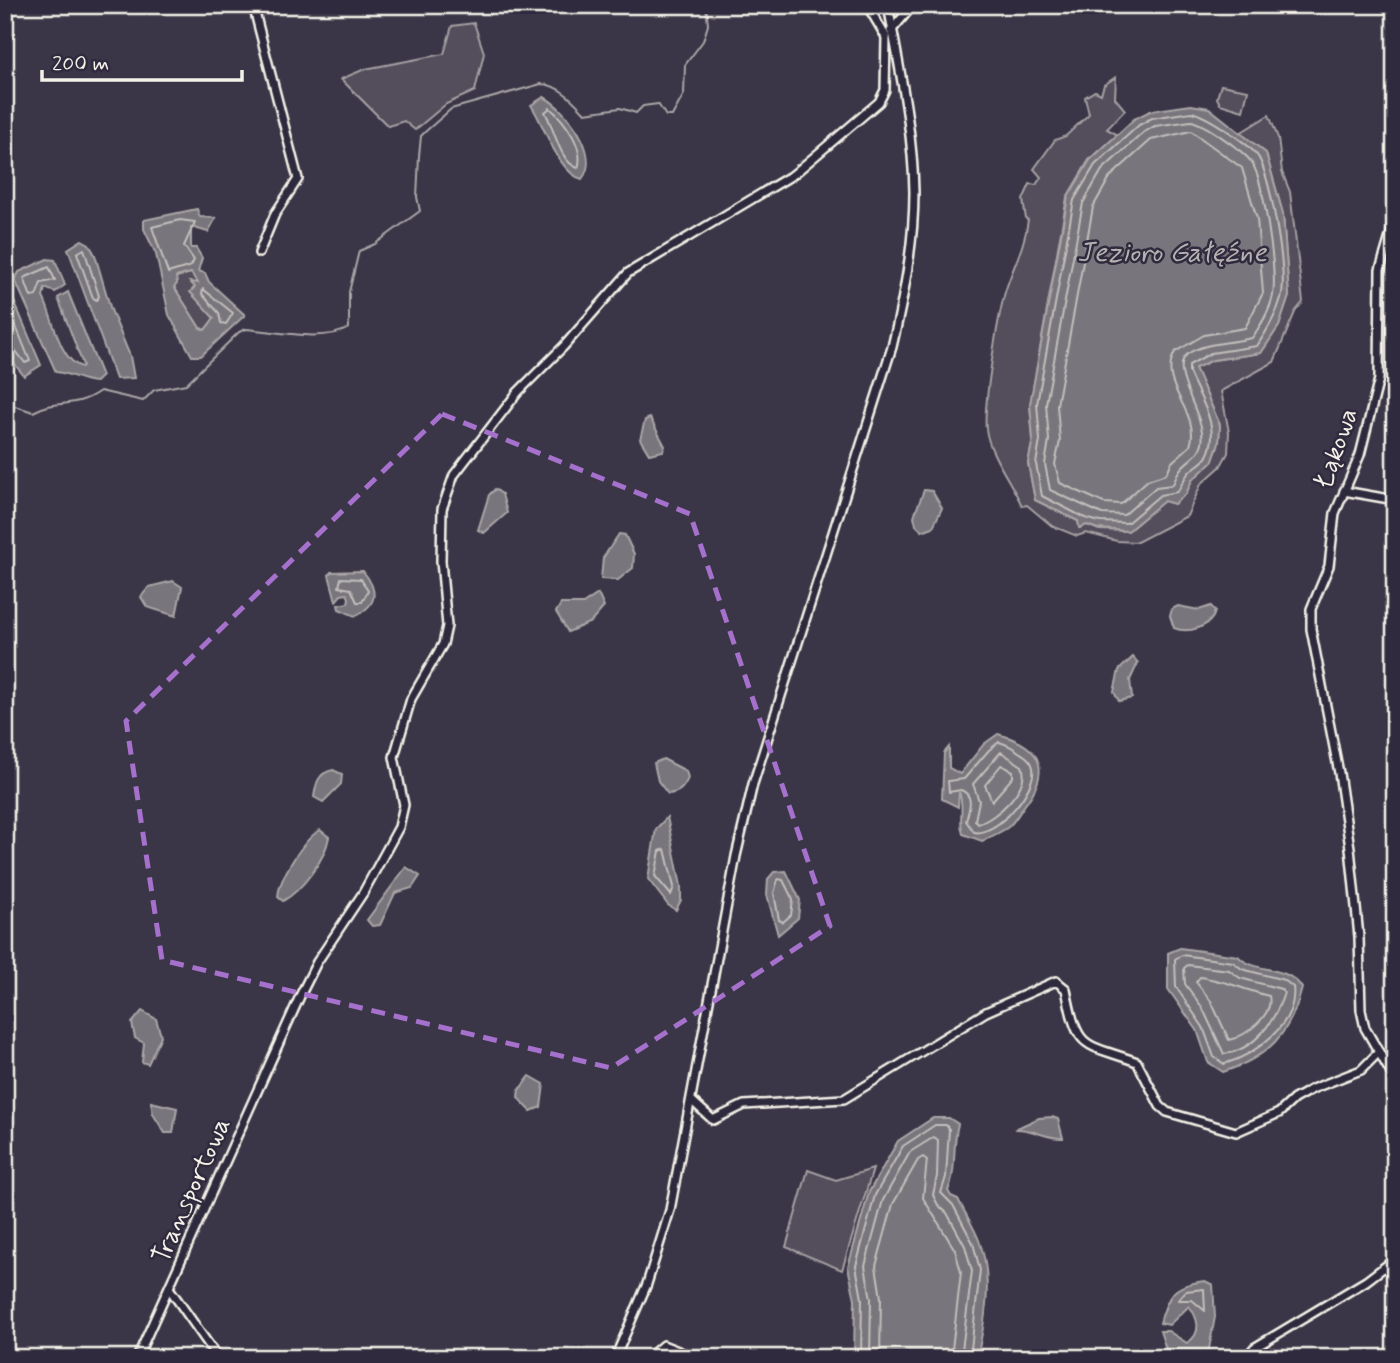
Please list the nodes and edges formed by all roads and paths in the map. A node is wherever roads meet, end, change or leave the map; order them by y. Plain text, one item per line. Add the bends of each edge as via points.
1 (253, 5) edge
2 (867, 5) edge
3 (888, 5) edge
4 (913, 5) edge
5 (892, 30) junction
6 (886, 37) junction
7 (1395, 220) edge
8 (259, 253) dead end
9 (1343, 491) junction
10 (1395, 500) edge
11 (1379, 1052) junction
12 (1395, 1080) edge
13 (691, 1100) junction
14 (1395, 1259) edge
15 (169, 1288) junction
16 (137, 1358) edge
17 (218, 1358) edge
18 (615, 1358) edge
19 (648, 1358) edge
20 (696, 1358) edge
21 (1246, 1358) edge

1 - 8 street via 299,179 275,214
2 - 6 street
3 - 5 street
4 - 5 street
5 - 6 street
5 - 13 street via 905,100 914,193 903,301 752,784
6 - 15 street, Transportowa via 886,90 879,102 794,174 628,273 518,392 454,475 442,509 447,626 443,644 411,699 394,757 404,805 399,827 317,962
7 - 9 street, Łąkowa via 1380,270 1379,379 1360,455
9 - 10 street
9 - 11 street, Łąkowa via 1335,513 1329,566 1311,609 1311,629 1350,848 1361,1010
11 - 12 street, Łąkowa
11 - 13 street via 1361,1070 1312,1089 1279,1113 1236,1132 1167,1112 1142,1067 1091,1048 1080,1039 1066,989 1056,981 986,1012 844,1099 744,1105 713,1120
13 - 18 street via 663,1236
14 - 21 street via 1254,1348
15 - 16 street, Transportowa
15 - 17 street
19 - 20 street via 663,1345

